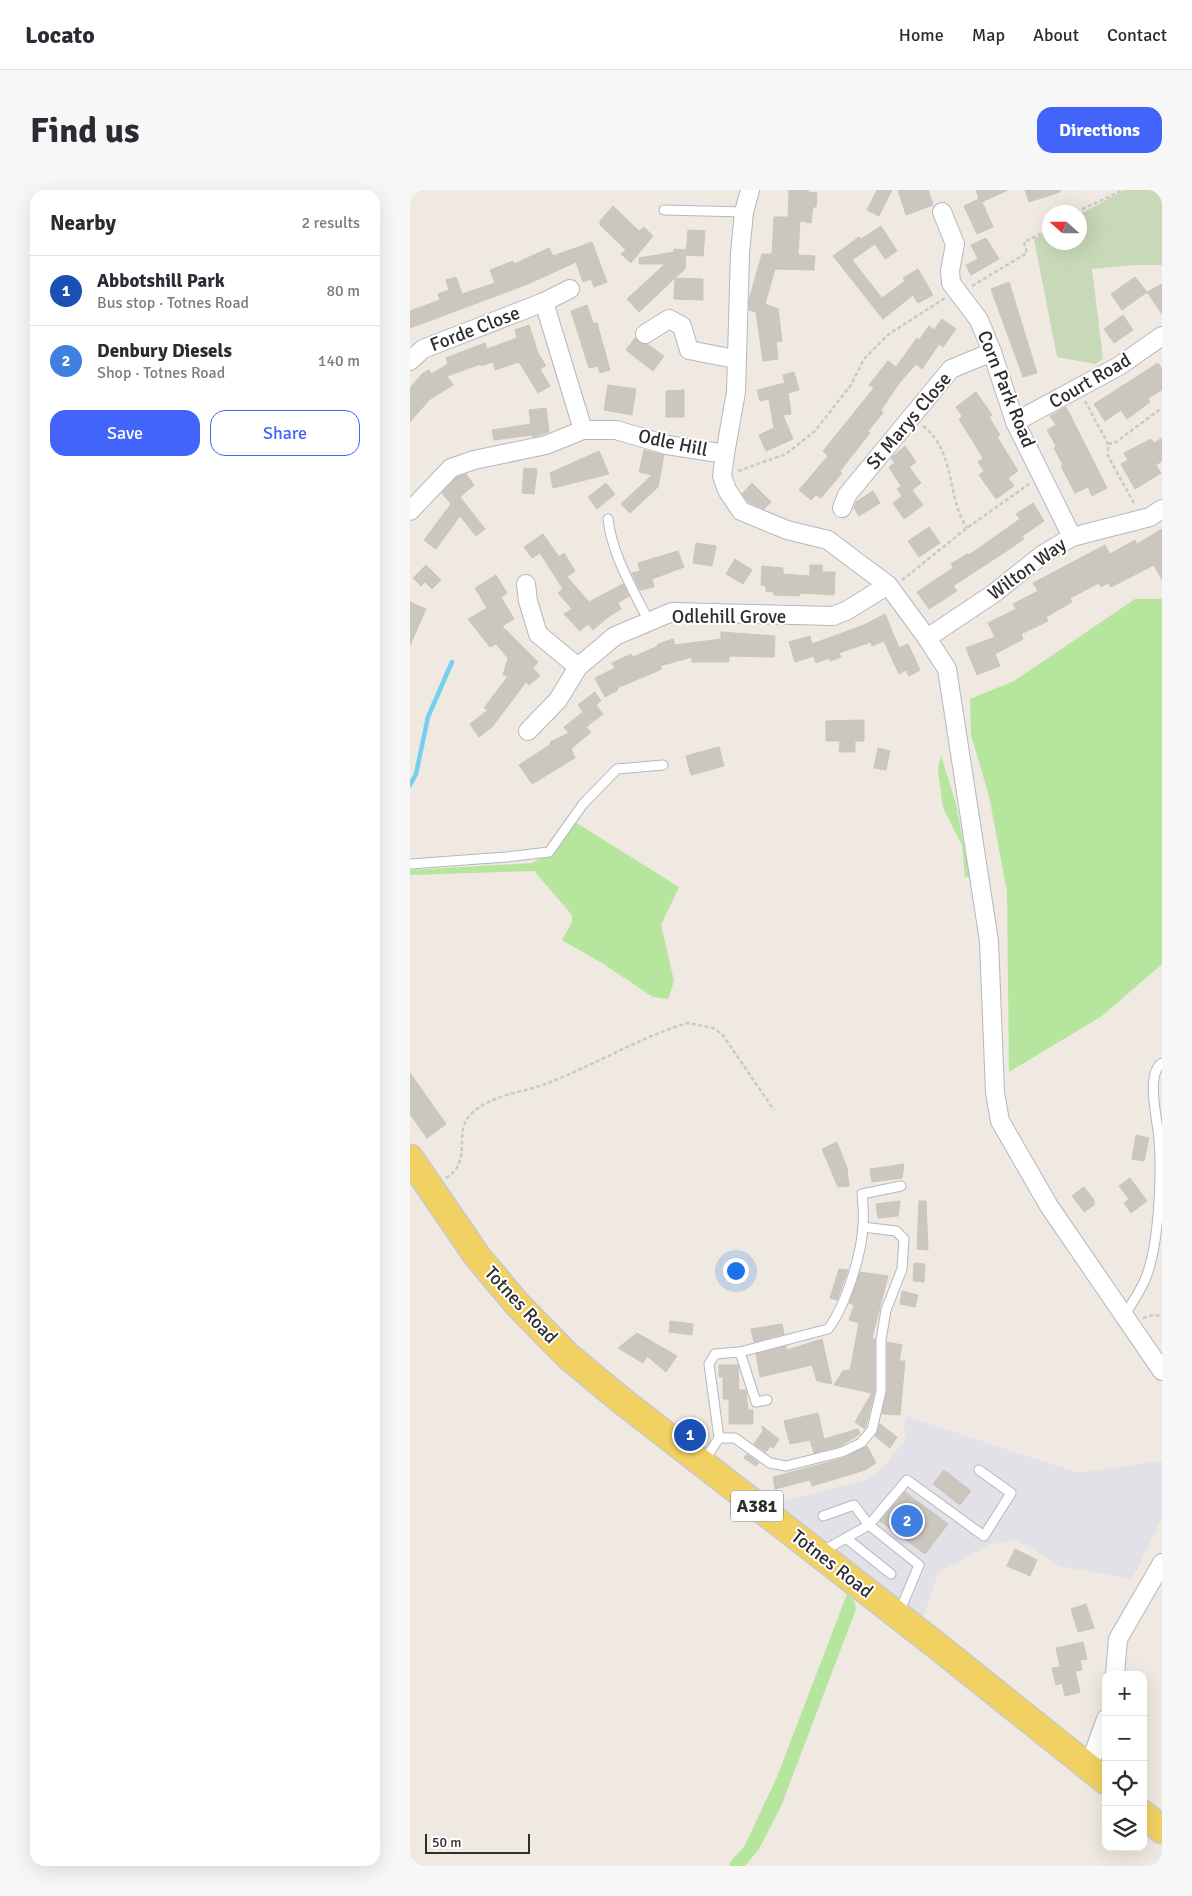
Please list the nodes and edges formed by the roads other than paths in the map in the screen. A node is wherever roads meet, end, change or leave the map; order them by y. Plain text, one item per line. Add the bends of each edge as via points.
1 (750, 190) edge
2 (664, 210) dead end
3 (744, 212) junction
4 (942, 212) dead end
5 (570, 290) dead end
6 (544, 302) junction
7 (645, 334) dead end
8 (1162, 336) edge
9 (992, 352) junction
10 (735, 359) junction
11 (410, 361) edge
12 (1015, 422) junction
13 (582, 430) junction
14 (725, 454) junction
15 (412, 507) edge
16 (842, 508) dead end
17 (1162, 509) edge
18 (608, 519) dead end
19 (1072, 537) junction
20 (889, 588) junction
21 (532, 593) dead end
22 (649, 622) junction
23 (927, 638) junction
24 (578, 667) junction
25 (528, 731) dead end
26 (663, 765) dead end
27 (410, 864) edge
28 (1162, 1063) edge
29 (410, 1158) edge
30 (901, 1186) dead end
31 (863, 1227) junction
32 (1125, 1315) junction
33 (740, 1352) junction
34 (1162, 1371) edge
35 (767, 1400) dead end
36 (718, 1438) junction
37 (702, 1463) junction
38 (979, 1470) dead end
39 (823, 1516) dead end
40 (868, 1525) junction
41 (846, 1538) junction
42 (818, 1553) junction
43 (1162, 1563) edge
44 (891, 1574) dead end
45 (898, 1616) junction
46 (1115, 1671) edge
47 (1102, 1743) edge
48 (1097, 1773) edge
49 (1147, 1817) edge
50 (1162, 1830) edge

1 - 3 street, Odle Hill
2 - 3 lane
3 - 10 street, Odle Hill
4 - 9 street, Corn Park Road via 955,244 951,283 979,320
5 - 6 street, Forde Close
6 - 11 street, Forde Close via 452,336 423,349
6 - 13 street, Forde Close
7 - 10 street via 669,319 682,326 689,350
8 - 12 street, Court Road via 1119,366
9 - 12 street, Corn Park Road
9 - 16 street, St Marys Close via 951,369 847,495
10 - 14 street, Odle Hill via 736,392
12 - 19 street, Corn Park Road
13 - 14 street, Odle Hill via 616,430 667,445
13 - 15 street, Odle Hill via 546,445 451,468
14 - 20 street via 722,476 741,511 787,530 828,540
17 - 19 street, Wilton Way via 1150,517
18 - 22 lane via 619,558
19 - 23 street, Wilton Way
20 - 22 street, Odlehill Grove via 832,616 672,612
20 - 23 street
21 - 24 street via 538,634
22 - 24 street, Odlehill Grove via 616,636
23 - 32 street via 947,669 988,941 995,1093 1000,1121 1049,1206
24 - 25 street, Odlehill Grove via 558,700
26 - 27 lane via 617,768 583,804 549,852
28 - 32 lane via 1157,1066 1153,1085 1160,1142 1157,1233 1144,1281
29 - 37 main road, Totnes Road / A381 via 477,1256 518,1305 562,1349 621,1400
30 - 31 lane via 862,1194
31 - 33 lane via 838,1318 828,1329
31 - 36 lane via 896,1231 904,1239 902,1269 886,1310 881,1340 881,1391 872,1430 861,1443 842,1452 786,1466 770,1463 735,1438
32 - 34 street
33 - 35 lane via 756,1402
33 - 36 lane via 716,1354 709,1364
36 - 37 lane
37 - 42 main road, Totnes Road / A381
38 - 40 lane via 1011,1493 984,1536 907,1480
39 - 40 lane via 854,1505
40 - 41 lane
40 - 45 lane via 919,1565
41 - 42 lane
41 - 44 lane
42 - 45 main road, Totnes Road / A381
43 - 46 street via 1118,1639
45 - 48 main road, Totnes Road / A381
47 - 48 street
49 - 50 main road

